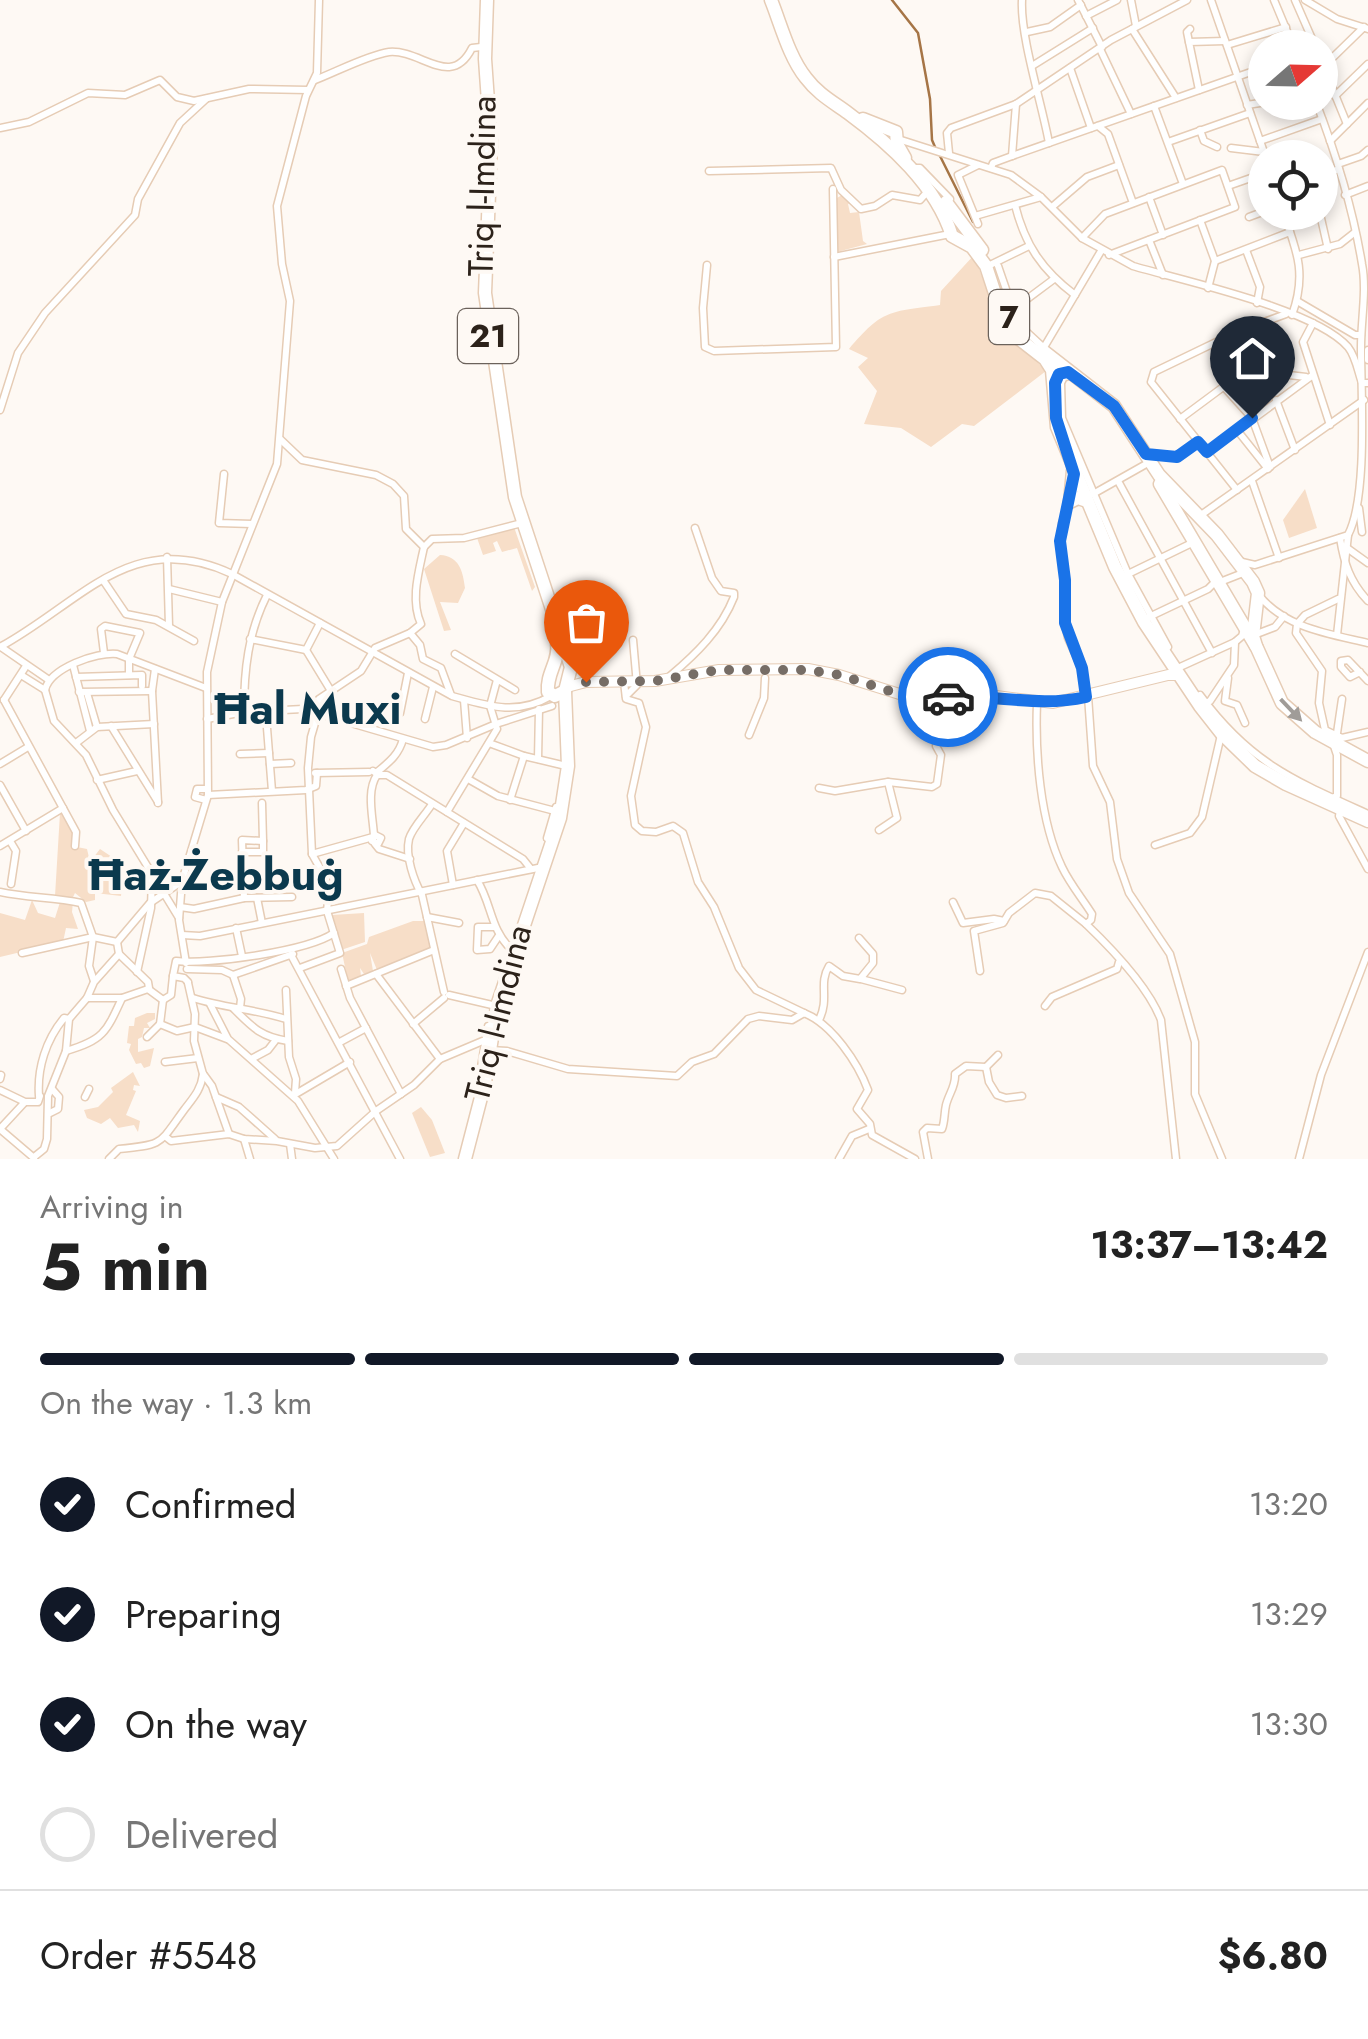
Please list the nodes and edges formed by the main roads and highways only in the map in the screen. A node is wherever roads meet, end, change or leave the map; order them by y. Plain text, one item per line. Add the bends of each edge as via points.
1 (485, 0) edge
2 (774, 0) edge
3 (890, 140) junction
4 (963, 228) junction
5 (1054, 376) junction
6 (1078, 379) junction
7 (1064, 445) junction
8 (1145, 455) junction
9 (1080, 481) junction
10 (1090, 497) junction
11 (1128, 574) road end
12 (1147, 620) junction
13 (1252, 640) junction
14 (565, 664) junction
15 (1180, 671) junction
16 (1156, 678) junction
17 (586, 682) junction
18 (550, 697) junction
19 (1368, 762) edge
20 (564, 787) junction
21 (1368, 817) edge
22 (463, 1159) edge

1 - 14 highway, Triq l-Imdina / 21 via 491,144 485,293 515,497
1 - 14 highway, Triq l-Imdina / 21 via 480,293 511,497
2 - 3 highway, 7 via 808,81
3 - 4 highway, 7 via 947,199
3 - 4 highway, 7 via 947,218
4 - 5 highway, 7 via 986,266 1003,318
4 - 6 highway, 7 via 994,265 1015,328
5 - 6 highway via 1063,372
5 - 7 highway, 7
6 - 8 highway, 7 via 1114,406
7 - 9 highway, 7
7 - 10 highway via 1074,474 1070,502
8 - 13 highway
8 - 13 highway, 7 via 1253,583
9 - 10 highway, 7
9 - 11 highway
10 - 12 highway, 7 via 1115,567
12 - 15 highway, 7
12 - 16 main road via 1166,661
13 -> 19 highway via 1297,718
14 - 17 main road
14 - 18 highway, Triq l-Imdina / 21
14 - 18 highway, Triq l-Imdina / 21
15 - 16 main road
15 - 21 highway, 7 via 1242,755 1270,776
16 - 17 main road via 1053,704 996,696 908,697 808,670
17 - 18 main road
18 - 20 highway, Triq l-Imdina / 21 via 568,749
18 - 20 highway, Triq l-Imdina / 21 via 562,710
20 - 22 highway, Triq l-Imdina / 21 via 560,818 487,1045 482,1097

